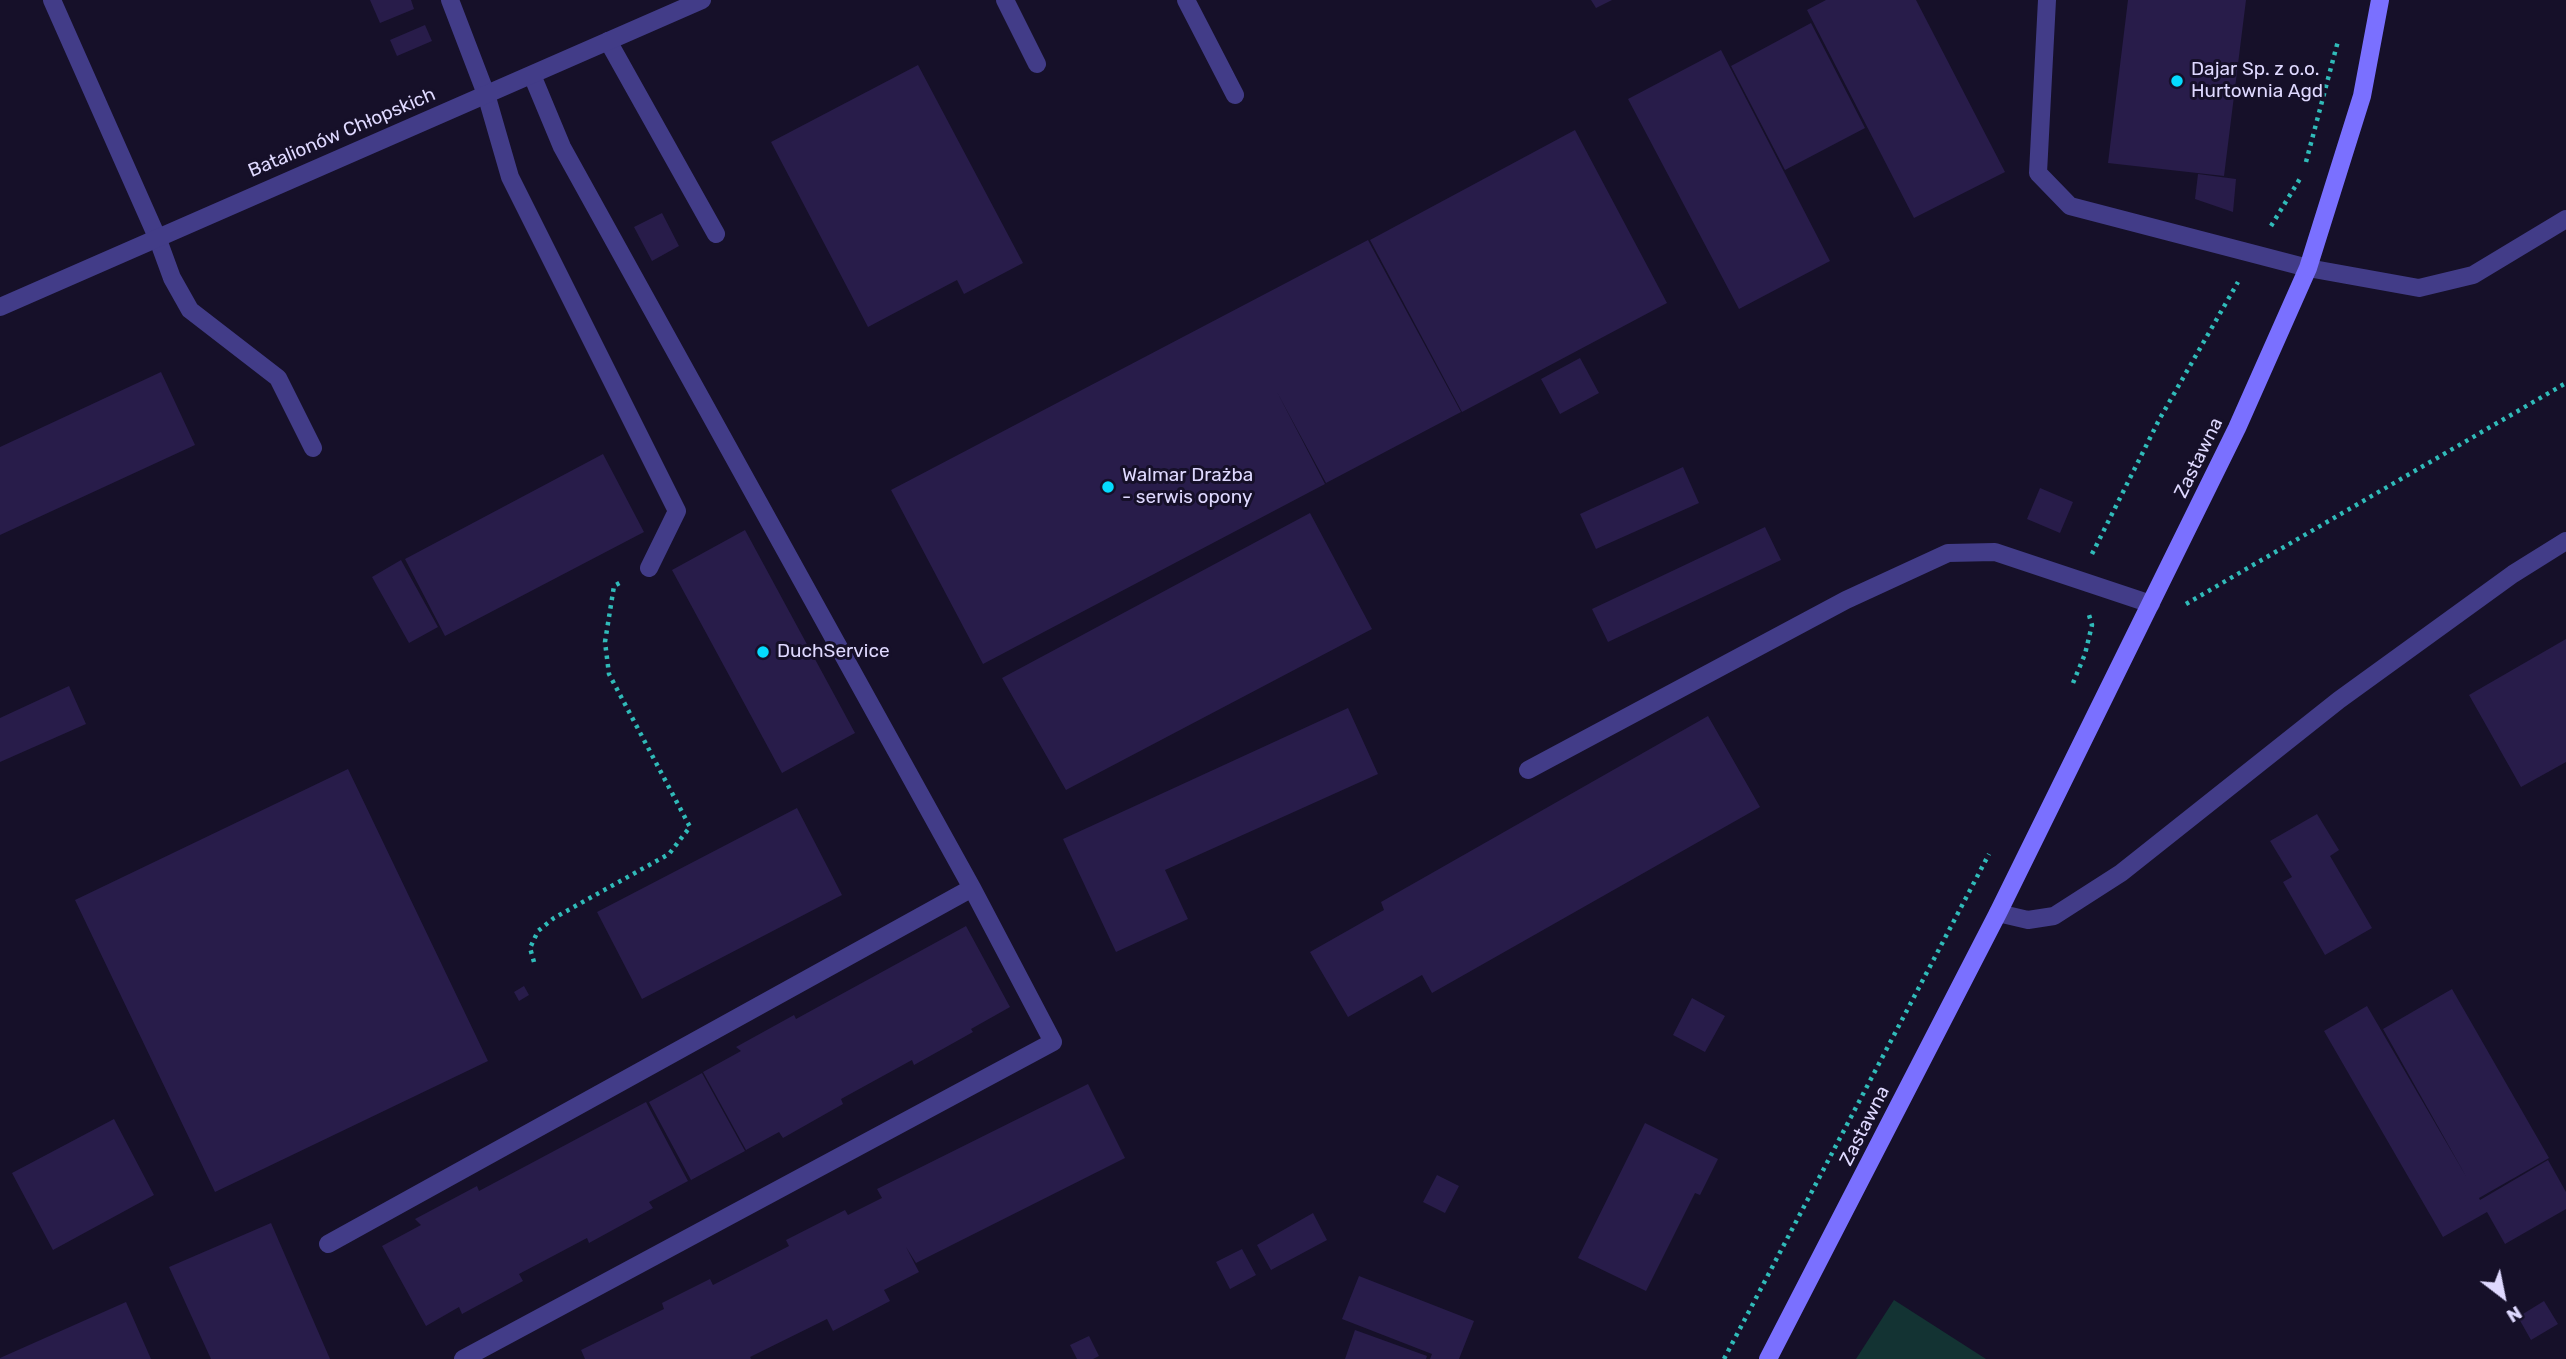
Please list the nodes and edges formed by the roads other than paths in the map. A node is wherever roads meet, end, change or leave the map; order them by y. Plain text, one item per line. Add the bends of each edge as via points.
1 (52, 0) edge
2 (450, 0) edge
3 (702, 0) edge
4 (1005, 0) edge
5 (1186, 0) edge
6 (2047, 0) edge
7 (2380, 0) edge
8 (608, 41) junction
9 (1037, 64) dead end
10 (532, 75) junction
11 (486, 94) junction
12 (1235, 96) dead end
13 (2566, 219) edge
14 (716, 234) dead end
15 (157, 237) junction
16 (2308, 268) junction
17 (0, 307) edge
18 (313, 448) dead end
19 (2566, 541) edge
20 (649, 568) road end
21 (2151, 604) junction
22 (1528, 770) dead end
23 (972, 888) junction
24 (1998, 913) junction
25 (328, 1244) dead end
26 (463, 1359) edge
27 (1768, 1359) edge

1 - 15 street
2 - 11 street
3 - 8 street, Batalionów Chłopskich
4 - 9 street
5 - 12 street
6 - 16 street via 2038,173 2070,206
7 - 16 main road, Zastawna via 2362,96
8 - 10 street, Batalionów Chłopskich
8 - 14 street
10 - 11 street, Batalionów Chłopskich
10 - 23 street via 562,148
11 - 15 street, Batalionów Chłopskich
11 - 20 street via 510,177 677,511
13 - 16 street via 2473,275 2419,288
15 - 17 street, Batalionów Chłopskich
15 - 18 street via 172,278 191,310 278,378
16 - 21 main road, Zastawna
19 - 24 street via 2513,573 2339,700 2121,873 2054,916 2028,920
21 - 22 street via 1995,552 1948,553 1846,600
21 - 24 main road, Zastawna
23 - 25 street
23 - 26 street via 1054,1042
24 - 27 main road, Zastawna

